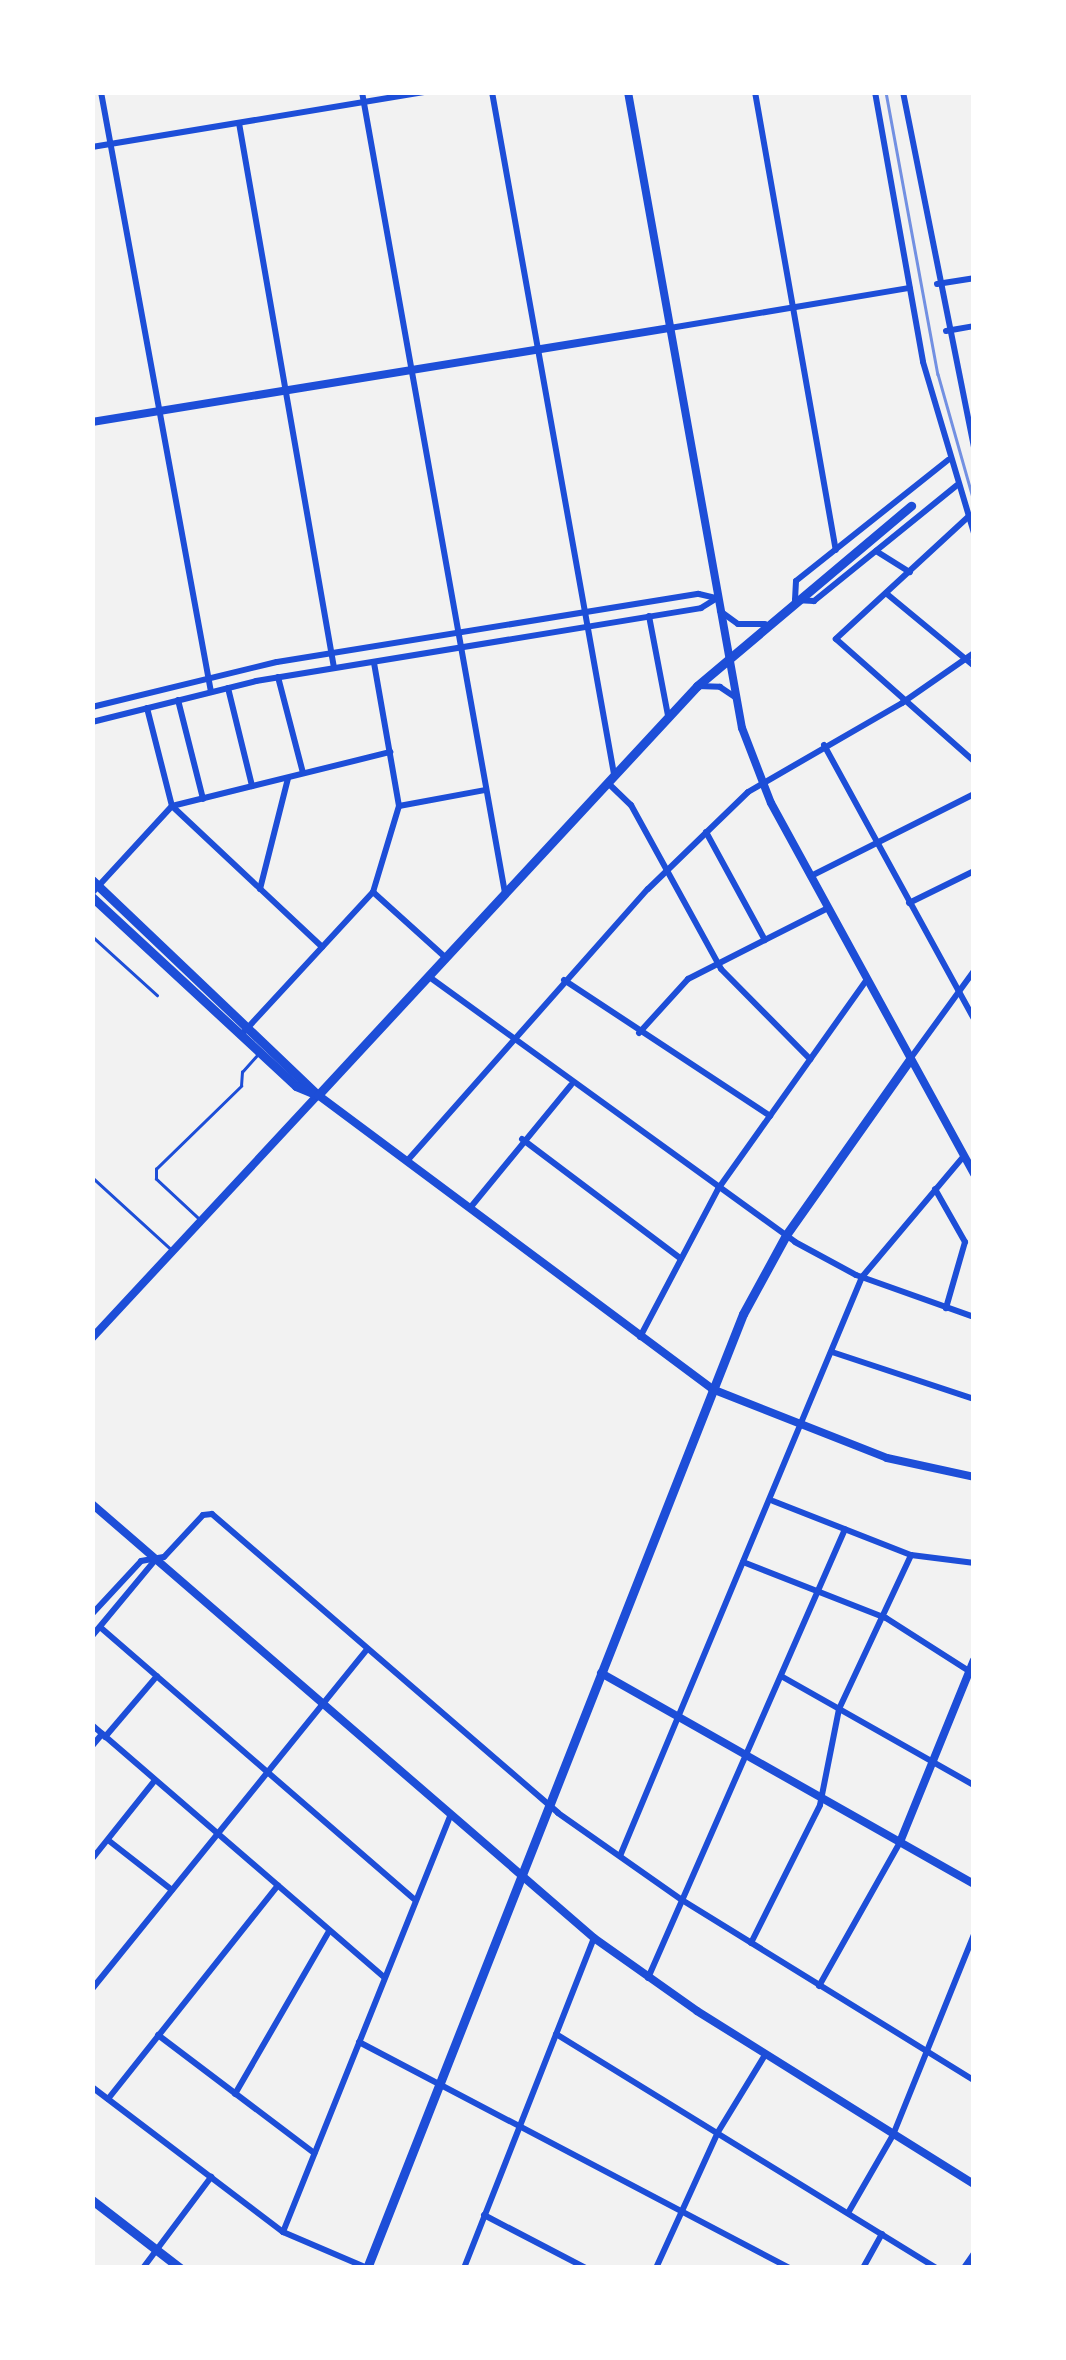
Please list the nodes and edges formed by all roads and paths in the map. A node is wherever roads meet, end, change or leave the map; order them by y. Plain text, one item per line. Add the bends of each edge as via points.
1 (101, 92) edge
2 (362, 92) edge
3 (425, 92) edge
4 (492, 92) edge
5 (628, 92) edge
6 (755, 92) edge
7 (875, 92) edge
8 (903, 92) edge
9 (364, 102) junction
10 (239, 123) junction
11 (110, 144) junction
12 (92, 147) edge
13 (974, 278) edge
14 (937, 284) junction
15 (910, 288) junction
16 (794, 308) junction
17 (974, 326) edge
18 (670, 328) junction
19 (946, 331) junction
20 (538, 350) junction
21 (412, 370) junction
22 (286, 390) junction
23 (160, 411) junction
24 (92, 422) edge
25 (973, 443) edge
26 (948, 460) junction
27 (957, 485) junction
28 (911, 506) dead end
29 (968, 518) junction
30 (974, 533) edge
31 (836, 550) junction
32 (876, 550) junction
33 (910, 572) junction
34 (887, 594) junction
35 (717, 598) junction
36 (794, 600) junction
37 (719, 610) junction
38 (584, 612) junction
39 (649, 616) junction
40 (765, 624) junction
41 (587, 626) junction
42 (458, 632) junction
43 (461, 647) junction
44 (331, 652) junction
45 (974, 652) edge
46 (728, 656) junction
47 (966, 658) junction
48 (374, 663) junction
49 (974, 666) edge
50 (334, 668) junction
51 (278, 677) junction
52 (206, 678) junction
53 (698, 686) junction
54 (228, 688) junction
55 (211, 692) junction
56 (736, 698) junction
57 (178, 700) junction
58 (902, 703) junction
59 (92, 707) edge
60 (147, 708) junction
61 (668, 717) junction
62 (92, 722) edge
63 (824, 746) junction
64 (390, 752) junction
65 (974, 760) edge
66 (303, 773) junction
67 (288, 778) junction
68 (611, 779) junction
69 (761, 780) junction
70 (252, 786) junction
71 (486, 790) junction
72 (974, 794) edge
73 (203, 798) junction
74 (172, 806) junction
75 (399, 806) junction
76 (706, 832) junction
77 (877, 842) junction
78 (666, 870) junction
79 (974, 870) edge
80 (811, 876) junction
81 (94, 889) edge
82 (260, 889) junction
83 (374, 892) junction
84 (505, 892) junction
85 (909, 903) junction
86 (828, 908) junction
87 (92, 936) edge
88 (765, 940) junction
89 (322, 947) junction
90 (174, 956) junction
91 (446, 957) junction
92 (718, 963) junction
93 (166, 965) junction
94 (974, 971) edge
95 (428, 976) junction
96 (867, 979) junction
97 (564, 980) junction
98 (210, 990) junction
99 (958, 992) junction
100 (157, 994) dead end
101 (205, 1002) junction
102 (974, 1019) edge
103 (250, 1026) junction
104 (639, 1033) junction
105 (242, 1036) junction
106 (514, 1044) junction
107 (260, 1052) junction
108 (810, 1059) junction
109 (910, 1060) junction
110 (572, 1085) junction
111 (318, 1095) junction
112 (770, 1116) junction
113 (522, 1139) junction
114 (964, 1156) junction
115 (407, 1161) junction
116 (974, 1174) edge
117 (92, 1177) edge
118 (718, 1189) junction
119 (936, 1189) junction
120 (470, 1208) junction
121 (201, 1221) junction
122 (786, 1236) junction
123 (173, 1251) junction
124 (681, 1259) junction
125 (862, 1278) junction
126 (946, 1308) junction
127 (974, 1316) edge
128 (640, 1336) junction
129 (92, 1338) edge
130 (832, 1352) junction
131 (712, 1389) junction
132 (974, 1399) edge
133 (803, 1426) junction
134 (974, 1477) edge
135 (773, 1500) junction
136 (92, 1504) edge
137 (845, 1529) junction
138 (910, 1554) junction
139 (156, 1559) junction
140 (743, 1562) junction
141 (974, 1563) edge
142 (818, 1592) junction
143 (92, 1614) edge
144 (886, 1618) junction
145 (100, 1627) junction
146 (92, 1636) edge
147 (367, 1648) junction
148 (974, 1660) edge
149 (969, 1671) junction
150 (601, 1673) junction
151 (157, 1676) junction
152 (781, 1676) junction
153 (321, 1702) junction
154 (840, 1708) junction
155 (676, 1714) junction
156 (92, 1725) edge
157 (104, 1735) junction
158 (92, 1746) edge
159 (746, 1754) junction
160 (933, 1762) junction
161 (266, 1771) junction
162 (156, 1780) junction
163 (974, 1786) edge
164 (823, 1798) junction
165 (548, 1806) junction
166 (451, 1815) junction
167 (217, 1832) junction
168 (108, 1840) junction
169 (900, 1842) junction
170 (620, 1856) junction
171 (92, 1859) edge
172 (520, 1876) junction
173 (974, 1884) edge
174 (278, 1885) junction
175 (172, 1890) junction
176 (414, 1899) junction
177 (682, 1900) junction
178 (329, 1931) junction
179 (974, 1935) edge
180 (594, 1938) junction
181 (751, 1943) junction
182 (384, 1977) junction
183 (648, 1978) junction
184 (819, 1986) junction
185 (92, 1989) edge
186 (556, 2034) junction
187 (158, 2036) junction
188 (358, 2042) junction
189 (925, 2050) junction
190 (765, 2055) junction
191 (974, 2080) edge
192 (439, 2083) junction
193 (92, 2087) edge
194 (236, 2094) junction
195 (108, 2099) junction
196 (519, 2127) junction
197 (718, 2132) junction
198 (894, 2134) junction
199 (314, 2153) junction
200 (211, 2177) junction
201 (974, 2184) edge
202 (92, 2200) edge
203 (681, 2213) junction
204 (848, 2213) junction
205 (484, 2216) junction
206 (283, 2232) junction
207 (882, 2234) junction
208 (157, 2250) junction
209 (974, 2255) edge
210 (143, 2268) edge
211 (180, 2268) edge
212 (367, 2268) edge
213 (464, 2268) edge
214 (586, 2268) edge
215 (656, 2268) edge
216 (790, 2268) edge
217 (862, 2268) edge
218 (936, 2268) edge
219 (965, 2268) edge

1 - 11 street
2 - 9 street
3 - 9 street
4 - 20 street
5 - 18 street
6 - 16 street
7 - 15 street
8 - 14 street
9 - 10 street
9 - 21 street
10 - 11 street
10 - 22 street
11 - 12 street
11 - 23 street
13 - 14 street
14 - 19 street
15 - 16 street
15 - 26 street
16 - 18 street
16 - 31 street
17 - 19 street
18 - 20 street
18 - 35 street
19 - 25 street
20 - 21 street
20 - 38 street
21 - 22 street
21 - 42 street
22 - 23 street
22 - 44 street
23 - 24 street
23 - 52 street
26 - 27 street
26 - 31 street
27 - 29 street
27 - 32 street
28 - 36 main road
29 - 30 street
29 - 33 street
31 - 36 street via 796,581
32 - 33 street
32 - 36 street via 814,601
33 - 34 street
34 - 47 street
34 - 58 street via 836,640
35 - 37 street
35 - 38 street via 699,594
35 - 39 street via 701,608
36 - 40 main road
37 - 40 street via 738,624
37 - 46 street
38 - 41 street
38 - 42 street
39 - 41 street
39 - 61 street
40 - 46 main road
41 - 43 street
41 - 68 street
42 - 43 street
42 - 44 street
43 - 48 street
43 - 71 street
44 - 50 street
44 - 52 street
45 - 47 street
46 - 53 main road
46 - 56 street
47 - 49 street
47 - 58 street
48 - 50 street
48 - 64 street
50 - 51 street
51 - 54 street
51 - 66 street
52 - 55 street
52 - 59 street
53 - 56 street via 725,688
53 - 61 main road
54 - 55 street
54 - 70 street
55 - 57 street
56 - 69 street
57 - 60 street
57 - 73 street
58 - 63 street
58 - 65 street
60 - 62 street
60 - 74 street
61 - 68 main road
63 - 69 street
63 - 77 street
64 - 66 street
64 - 75 street
66 - 67 street
67 - 70 street
67 - 82 street
68 - 78 street
68 - 84 main road
69 - 76 street
69 - 80 street
70 - 73 street
71 - 75 street
71 - 84 street
72 - 77 street
73 - 74 street
74 - 81 street
74 - 82 street
75 - 83 street
76 - 78 street
76 - 88 street
77 - 80 street
77 - 85 street
78 - 92 street
78 - 97 street
79 - 85 street
80 - 86 street
81 - 90 main road
81 - 93 main road
82 - 89 street
83 - 89 street
83 - 91 street
84 - 91 main road
85 - 99 street
86 - 88 street
86 - 96 street
87 - 100 lane
88 - 92 street
89 - 103 street
90 - 93 main road
90 - 98 main road
91 - 95 main road
92 - 104 street via 688,979
92 - 108 street
93 - 101 main road
94 - 99 street
95 - 106 street
95 - 111 main road
96 - 108 street
96 - 109 street
97 - 104 street
97 - 106 street
98 - 101 main road
98 - 103 main road
99 - 102 street
99 - 109 street
101 - 105 main road
103 - 105 street
103 - 111 main road
104 - 112 street
105 - 107 main road
106 - 110 street
106 - 115 street
107 - 111 main road via 296,1086
107 - 121 lane via 242,1072 241,1086 156,1169 156,1180
108 - 112 street
109 - 114 street
109 - 122 main road
110 - 113 street
110 - 118 street
111 - 115 street
111 - 121 street
112 - 118 street
113 - 120 street
113 - 124 street
114 - 116 street
114 - 119 street
115 - 120 street
117 - 123 lane
118 - 122 street
118 - 124 street
119 - 125 street
119 - 126 street via 965,1242
120 - 128 street
121 - 123 street
122 - 125 street
122 - 131 main road
123 - 129 street
124 - 128 street
125 - 126 street
125 - 130 street
126 - 127 street
128 - 131 street
130 - 132 street
130 - 133 street
131 - 133 street
131 - 150 main road
133 - 134 street via 901,1462
133 - 135 street
135 - 137 street
135 - 140 street
136 - 139 street
137 - 138 street
137 - 142 street
138 - 141 street
138 - 144 street
139 - 143 street via 141,1561
139 - 145 street
139 - 147 street via 212,1514
139 - 153 street
140 - 142 street
140 - 155 street
142 - 144 street
142 - 152 street
144 - 149 street
144 - 154 street
145 - 146 street
145 - 151 street
147 - 153 street
147 - 165 street
148 - 149 street
149 - 160 street
150 - 155 street
150 - 165 main road
151 - 157 street
151 - 161 street
152 - 154 street
152 - 159 street
153 - 161 street
153 - 166 street
154 - 160 street
154 - 164 street
155 - 159 street
155 - 170 street
156 - 157 street
157 - 158 street
157 - 162 street
159 - 164 street
159 - 177 street
160 - 163 street
160 - 169 street
161 - 167 street
161 - 176 street
162 - 167 street
162 - 168 street
164 - 169 street
164 - 181 street
165 - 170 street
165 - 172 main road
166 - 172 street
166 - 176 street
167 - 174 street
167 - 175 street
168 - 171 street
168 - 175 street
169 - 173 street
169 - 184 street
170 - 177 street
172 - 180 street
172 - 192 main road
174 - 178 street
174 - 187 street
175 - 185 street
176 - 182 street
177 - 181 street
177 - 183 street
178 - 182 street
178 - 194 street
179 - 189 street
180 - 183 street
180 - 186 street
181 - 184 street
182 - 188 street
183 - 190 street
184 - 189 street
186 - 196 street
186 - 197 street
187 - 194 street
187 - 195 street
188 - 192 street
188 - 199 street
189 - 191 street
189 - 198 street
190 - 197 street
190 - 198 street
192 - 196 street
192 - 212 main road
193 - 195 street
194 - 199 street
195 - 200 street
196 - 203 street
196 - 205 street
197 - 203 street
197 - 204 street
198 - 201 street
198 - 204 street
199 - 206 street
200 - 206 street
200 - 208 street
202 - 208 main road
203 - 215 street
203 - 216 street
204 - 207 street
205 - 213 street
205 - 214 street
206 - 212 street
207 - 217 street
207 - 218 street
208 - 210 street
208 - 211 main road
209 - 219 street

